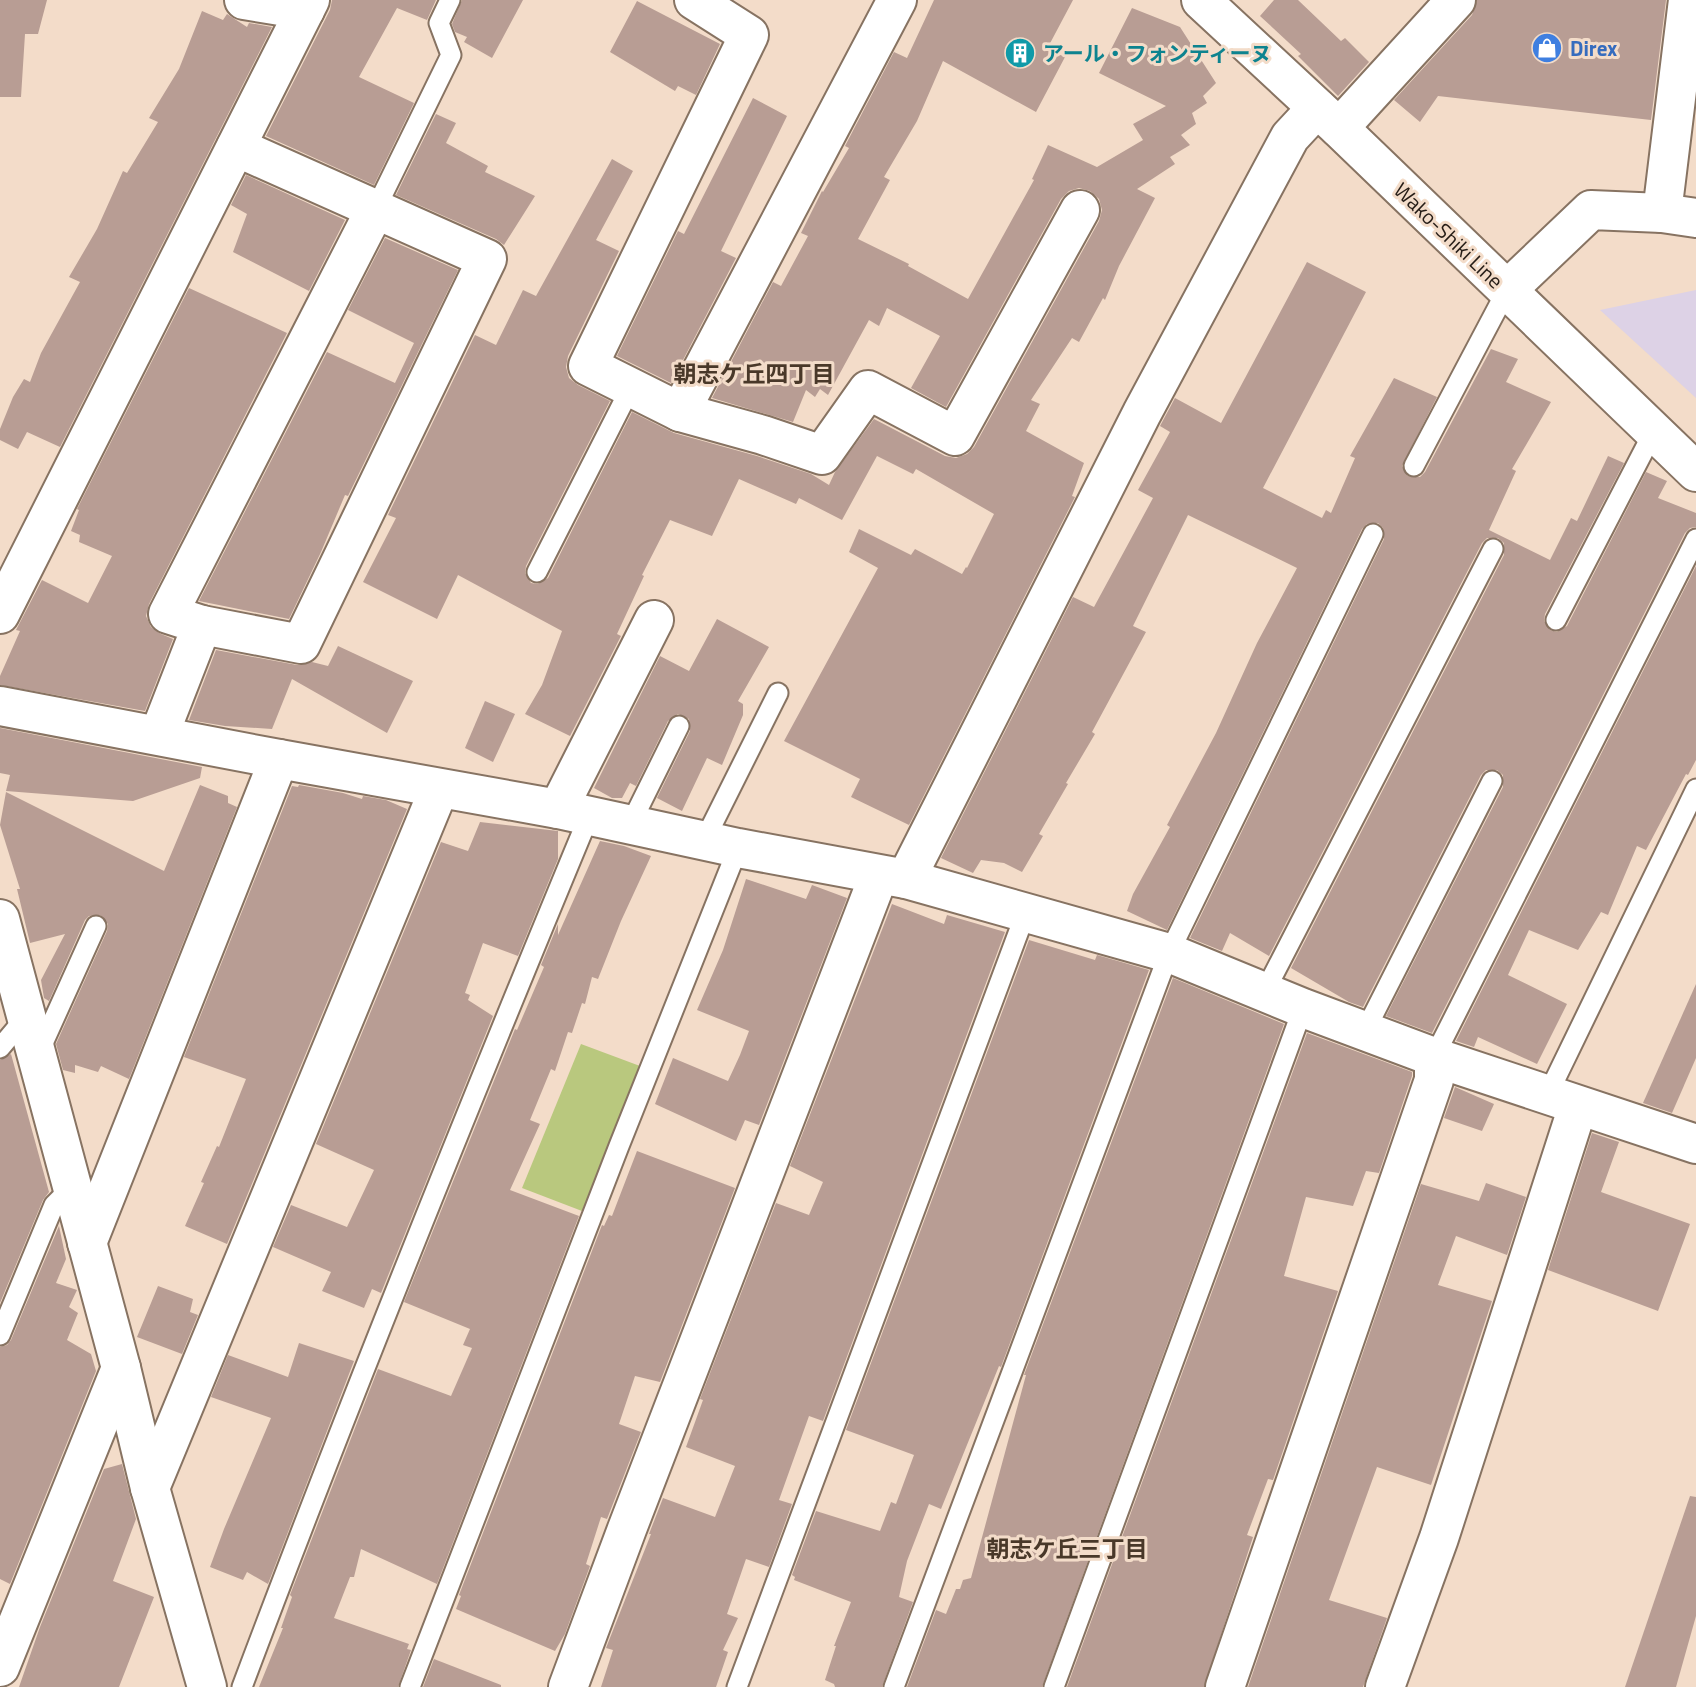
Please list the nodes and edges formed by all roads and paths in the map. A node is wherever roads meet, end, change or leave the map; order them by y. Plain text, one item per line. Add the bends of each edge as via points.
1 (244, 0) edge
2 (450, 0) edge
3 (694, 0) edge
4 (897, 0) edge
5 (1201, 0) edge
6 (1457, 0) edge
7 (1688, 0) edge
8 (308, 5) edge
9 (1328, 118) junction
10 (236, 147) junction
11 (376, 208) junction
12 (1080, 210) dead end
13 (1679, 215) edge
14 (1507, 290) junction
15 (631, 387) junction
16 (680, 412) junction
17 (1654, 431) junction
18 (1414, 466) dead end
19 (1696, 472) edge
20 (1373, 534) dead end
21 (1696, 539) edge
22 (1493, 549) dead end
23 (537, 572) dead end
24 (0, 614) edge
25 (654, 620) dead end
26 (1556, 620) dead end
27 (202, 625) junction
28 (778, 692) dead end
29 (0, 706) edge
30 (679, 726) dead end
31 (159, 735) junction
32 (279, 759) junction
33 (1492, 781) dead end
34 (439, 789) junction
35 (1696, 789) edge
36 (574, 813) junction
37 (630, 825) junction
38 (721, 844) junction
39 (892, 877) junction
40 (1026, 912) junction
41 (0, 919) edge
42 (96, 926) dead end
43 (1169, 953) junction
44 (1264, 993) junction
45 (1304, 1008) junction
46 (26, 1017) junction
47 (1365, 1031) junction
48 (0, 1048) edge
49 (1434, 1057) junction
50 (37, 1058) junction
51 (1563, 1100) junction
52 (1696, 1144) edge
53 (72, 1187) junction
54 (87, 1243) junction
55 (0, 1335) edge
56 (121, 1368) junction
57 (150, 1488) junction
58 (0, 1667) edge
59 (206, 1687) edge
60 (242, 1687) edge
61 (410, 1687) edge
62 (568, 1687) edge
63 (737, 1687) edge
64 (894, 1687) edge
65 (1054, 1687) edge
66 (1225, 1687) edge
67 (1385, 1687) edge

1 - 8 street
2 - 11 lane via 439,23 451,55
3 - 15 street via 750,35 588,366
4 - 16 street
5 - 9 street, Wako-Shiki Line
6 - 9 street
7 - 13 street
8 - 10 street
9 - 14 street, Wako-Shiki Line
9 - 39 street via 1290,137
10 - 11 street
10 - 24 street
11 - 27 street via 169,614
11 - 27 street via 487,259 301,645
12 - 16 street via 955,436 868,390 822,455
13 - 14 street via 1591,209
14 - 17 street, Wako-Shiki Line
14 - 18 lane
15 - 16 street
15 - 23 lane
17 - 19 street, Wako-Shiki Line
17 - 26 lane
20 - 43 lane
21 - 49 lane
22 - 44 lane
25 - 36 street
27 - 31 street
28 - 38 lane
29 - 31 street
30 - 37 lane
31 - 32 street
32 - 34 street
32 - 54 street
33 - 47 lane
34 - 36 street
34 - 57 street
35 - 51 lane
36 - 37 street
36 - 60 lane via 476,1089
37 - 38 street
38 - 39 street
38 - 61 lane via 614,1158
39 - 40 street
39 - 62 street via 627,1529
40 - 43 street
40 - 63 lane
41 - 46 street
42 - 50 lane
43 - 44 street
43 - 64 lane
44 - 45 street
45 - 47 street
45 - 65 lane
46 - 48 lane
46 - 50 street
47 - 49 street
49 - 51 street
49 - 66 street via 1434,1080
50 - 53 street
51 - 52 street
51 - 67 street via 1439,1538
53 - 54 street
53 - 55 lane via 54,1205
54 - 56 street
56 - 57 street
56 - 58 street
57 - 59 street

